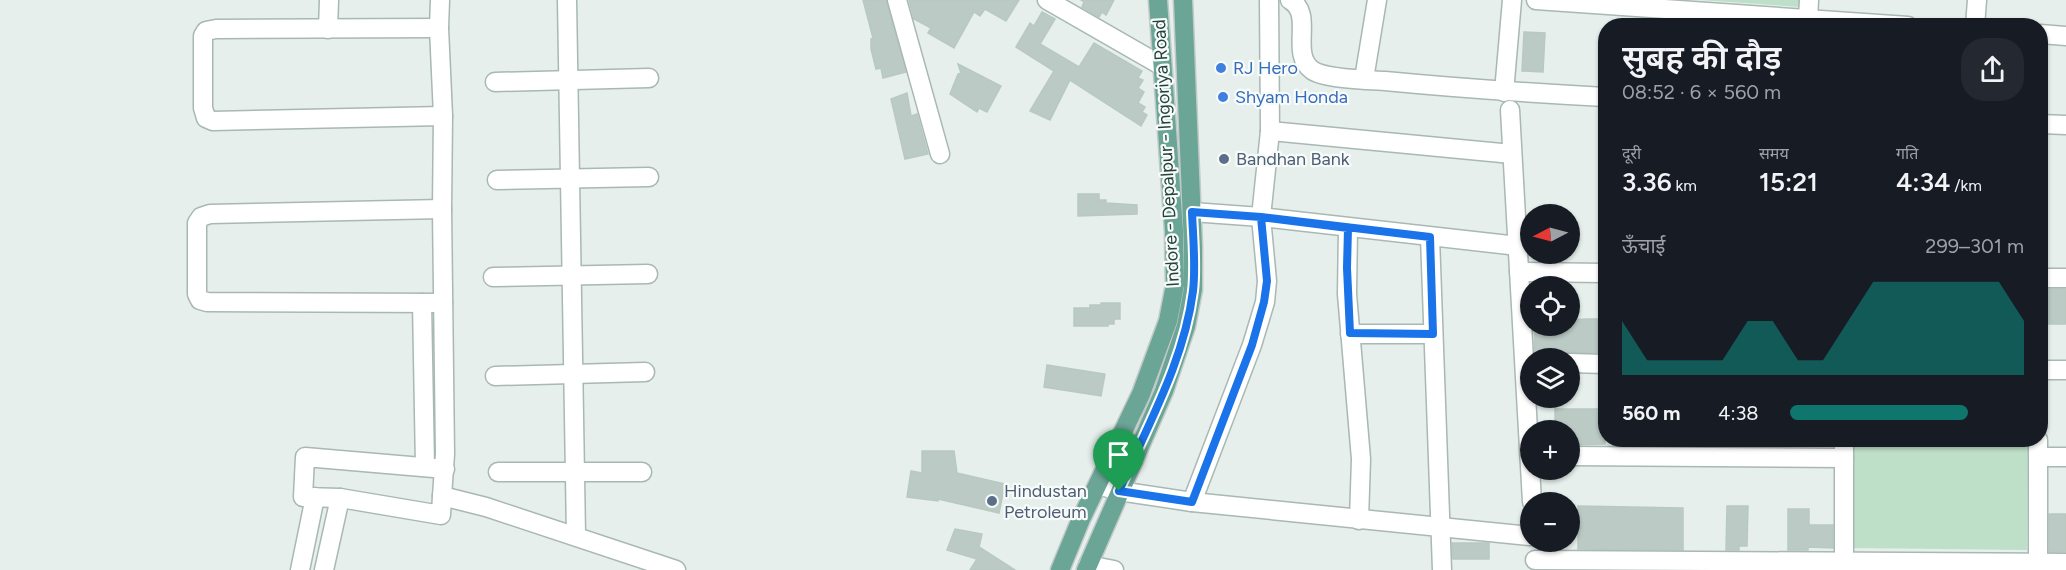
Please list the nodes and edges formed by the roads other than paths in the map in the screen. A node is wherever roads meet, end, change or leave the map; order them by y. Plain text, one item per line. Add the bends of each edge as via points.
1 (329, 0) edge
2 (440, 0) edge
3 (567, 0) edge
4 (897, 0) edge
5 (1047, 0) edge
6 (1158, 0) edge
7 (1183, 0) edge
8 (1269, 0) edge
9 (1290, 0) edge
10 (1377, 0) edge
11 (1512, 0) edge
12 (1536, 0) edge
13 (1809, 0) edge
14 (1977, 0) edge
15 (1680, 5) edge
16 (1736, 18) edge
17 (1808, 18) edge
18 (1976, 18) edge
19 (328, 28) junction
20 (439, 28) junction
21 (2048, 35) edge
22 (2066, 36) edge
23 (1162, 66) junction
24 (649, 78) dead end
25 (1364, 79) junction
26 (568, 80) junction
27 (495, 82) dead end
28 (1504, 92) junction
29 (1598, 97) edge
30 (1510, 110) dead end
31 (443, 116) junction
32 (2048, 124) edge
33 (2066, 125) edge
34 (1270, 131) junction
35 (1512, 153) junction
36 (940, 154) dead end
37 (649, 177) dead end
38 (570, 179) junction
39 (497, 180) dead end
40 (442, 209) junction
41 (1192, 212) junction
42 (1261, 217) junction
43 (1348, 228) junction
44 (1430, 237) junction
45 (1518, 246) junction
46 (1519, 272) junction
47 (1598, 273) edge
48 (648, 274) dead end
49 (571, 275) junction
50 (493, 277) dead end
51 (2048, 278) edge
52 (2066, 278) edge
53 (422, 303) junction
54 (443, 303) junction
55 (1350, 333) junction
56 (1433, 334) junction
57 (1580, 363) edge
58 (1598, 364) edge
59 (2048, 370) edge
60 (2066, 370) edge
61 (645, 372) dead end
62 (572, 373) junction
63 (495, 376) dead end
64 (2038, 448) edge
65 (1844, 449) edge
66 (1580, 456) edge
67 (2066, 457) edge
68 (425, 467) junction
69 (445, 469) junction
70 (498, 472) dead end
71 (574, 472) junction
72 (642, 472) dead end
73 (1098, 485) junction
74 (1119, 491) junction
75 (1531, 492) edge
76 (442, 496) junction
77 (315, 497) junction
78 (340, 498) junction
79 (1192, 502) junction
80 (1359, 520) junction
81 (1440, 527) junction
82 (1520, 535) edge
83 (576, 536) junction
84 (1844, 563) junction
85 (2066, 563) edge
86 (1535, 565) edge
87 (2038, 566) edge
88 (1087, 568) edge
89 (300, 570) edge
90 (324, 570) edge
91 (676, 570) edge
92 (1060, 570) edge
93 (1114, 570) edge
94 (1442, 570) edge

1 - 19 street
2 - 20 street
3 - 26 street
4 - 36 street
5 - 23 street
6 - 23 main road, Indore - Depalpur - Ingoriya Road
7 - 41 main road, Indore - Depalpur - Ingoriya Road
8 - 34 street
9 - 25 street via 1302,16 1306,64 1314,72
10 - 25 street
11 - 28 street
12 - 15 street
13 - 17 street
14 - 18 street
15 - 16 street
19 - 20 street
19 - 31 street via 206,31 206,118 213,121
20 - 31 street
21 - 22 street
23 - 73 main road, Indore - Depalpur - Ingoriya Road via 1175,285 1168,321 1141,393
24 - 26 street
25 - 28 street
26 - 27 street
26 - 38 street
28 - 29 street
30 - 35 street
31 - 40 street
32 - 33 street
34 - 35 street
34 - 42 street
35 - 45 street
37 - 38 street
38 - 39 street
38 - 49 street
40 - 53 street via 210,214 197,223 197,294 201,300
40 - 54 street
41 - 42 street
41 - 74 main road, Indore - Depalpur - Ingoriya Road via 1193,290 1186,326 1164,391
42 - 43 street
42 - 79 street via 1267,281 1264,302 1252,345
43 - 44 street
43 - 55 street
44 - 45 street
44 - 56 street
45 - 46 street
46 - 47 street
46 - 75 street
48 - 49 street
49 - 50 street
49 - 62 street
51 - 52 street
53 - 54 street
53 - 68 street
54 - 69 street
55 - 56 street
55 - 80 street via 1361,459
56 - 81 street
57 - 58 street
59 - 60 street
61 - 62 street
62 - 63 street
62 - 71 street
64 - 67 street
64 - 87 street
65 - 66 street
65 - 84 street
68 - 69 street
68 - 77 street via 305,457 303,497
69 - 76 street
70 - 71 street
71 - 72 street
71 - 83 street
73 - 74 street
73 - 92 main road, Indore - Depalpur - Ingoriya Road
74 - 79 street
74 - 88 main road, Indore - Depalpur - Ingoriya Road
76 - 78 street via 441,515
76 - 83 street
77 - 78 street
77 - 89 street
78 - 90 street
79 - 80 street
80 - 81 street
81 - 82 street
81 - 94 street
83 - 91 street
84 - 86 street
84 - 87 street
85 - 87 street
88 - 93 street

